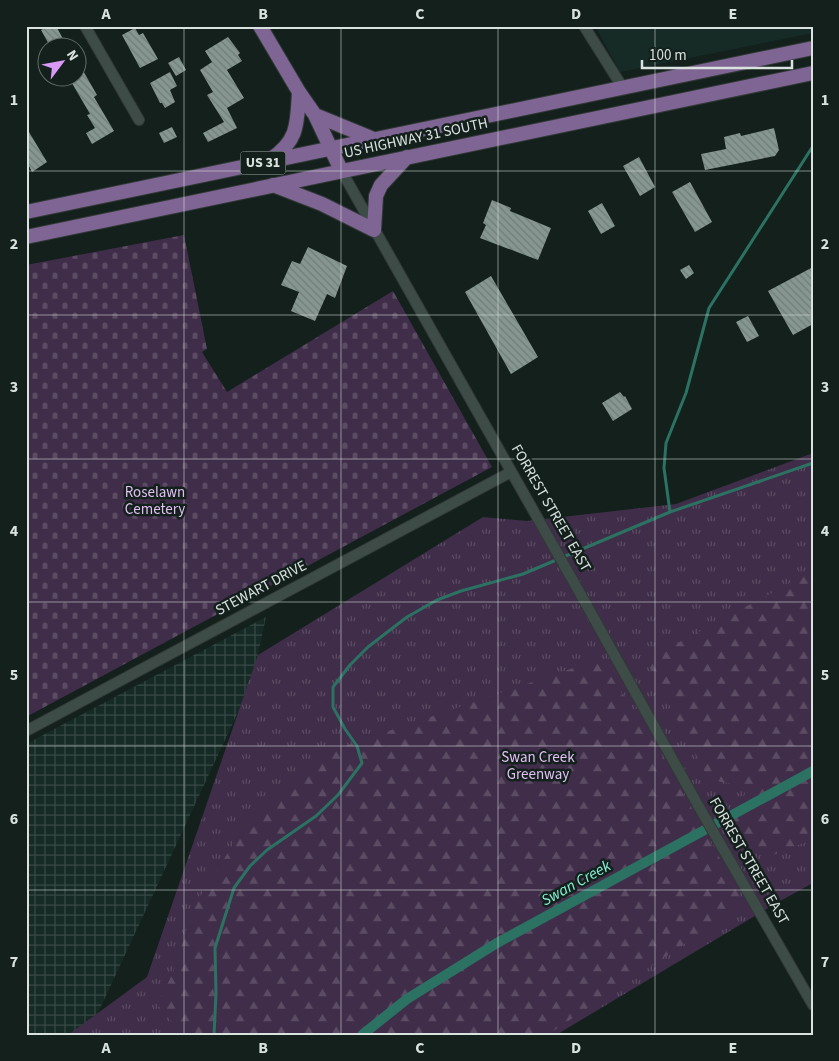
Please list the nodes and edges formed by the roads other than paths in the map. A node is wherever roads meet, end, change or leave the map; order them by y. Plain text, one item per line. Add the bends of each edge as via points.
1 (85, 26) edge
2 (260, 26) edge
3 (584, 26) edge
4 (813, 48) edge
5 (813, 73) edge
6 (622, 88) junction
7 (299, 92) junction
8 (314, 115) junction
9 (139, 120) dead end
10 (377, 140) junction
11 (332, 150) junction
12 (407, 157) junction
13 (266, 162) junction
14 (341, 170) junction
15 (272, 185) junction
16 (26, 212) edge
17 (374, 230) junction
18 (26, 237) edge
19 (511, 472) junction
20 (26, 732) edge
21 (813, 1005) edge

1 - 9 street
2 - 7 main road, FORREST STREET EAST
3 - 6 street
4 - 6 main road, US HIGHWAY 31 SOUTH / US 31
5 - 12 main road, US HIGHWAY 31 SOUTH / US 31
6 - 10 main road, US HIGHWAY 31 SOUTH / US 31
7 - 8 main road, FORREST STREET EAST
7 - 13 main road via 297,127 292,139 284,150
8 - 10 main road
8 - 11 main road, FORREST STREET EAST
10 - 11 main road, US HIGHWAY 31 SOUTH / US 31
11 - 13 main road, US HIGHWAY 31 SOUTH / US 31
11 - 14 main road, FORREST STREET EAST
12 - 14 main road, US HIGHWAY 31 SOUTH / US 31
12 - 17 main road via 381,185 376,196
13 - 16 main road, US HIGHWAY 31 SOUTH / US 31
14 - 15 main road, US HIGHWAY 31 SOUTH / US 31
14 - 17 street, FORREST STREET EAST
15 - 17 main road via 322,204
15 - 18 main road, US HIGHWAY 31 SOUTH / US 31
17 - 19 street, FORREST STREET EAST
19 - 20 street, STEWART DRIVE
19 - 21 street, FORREST STREET EAST

